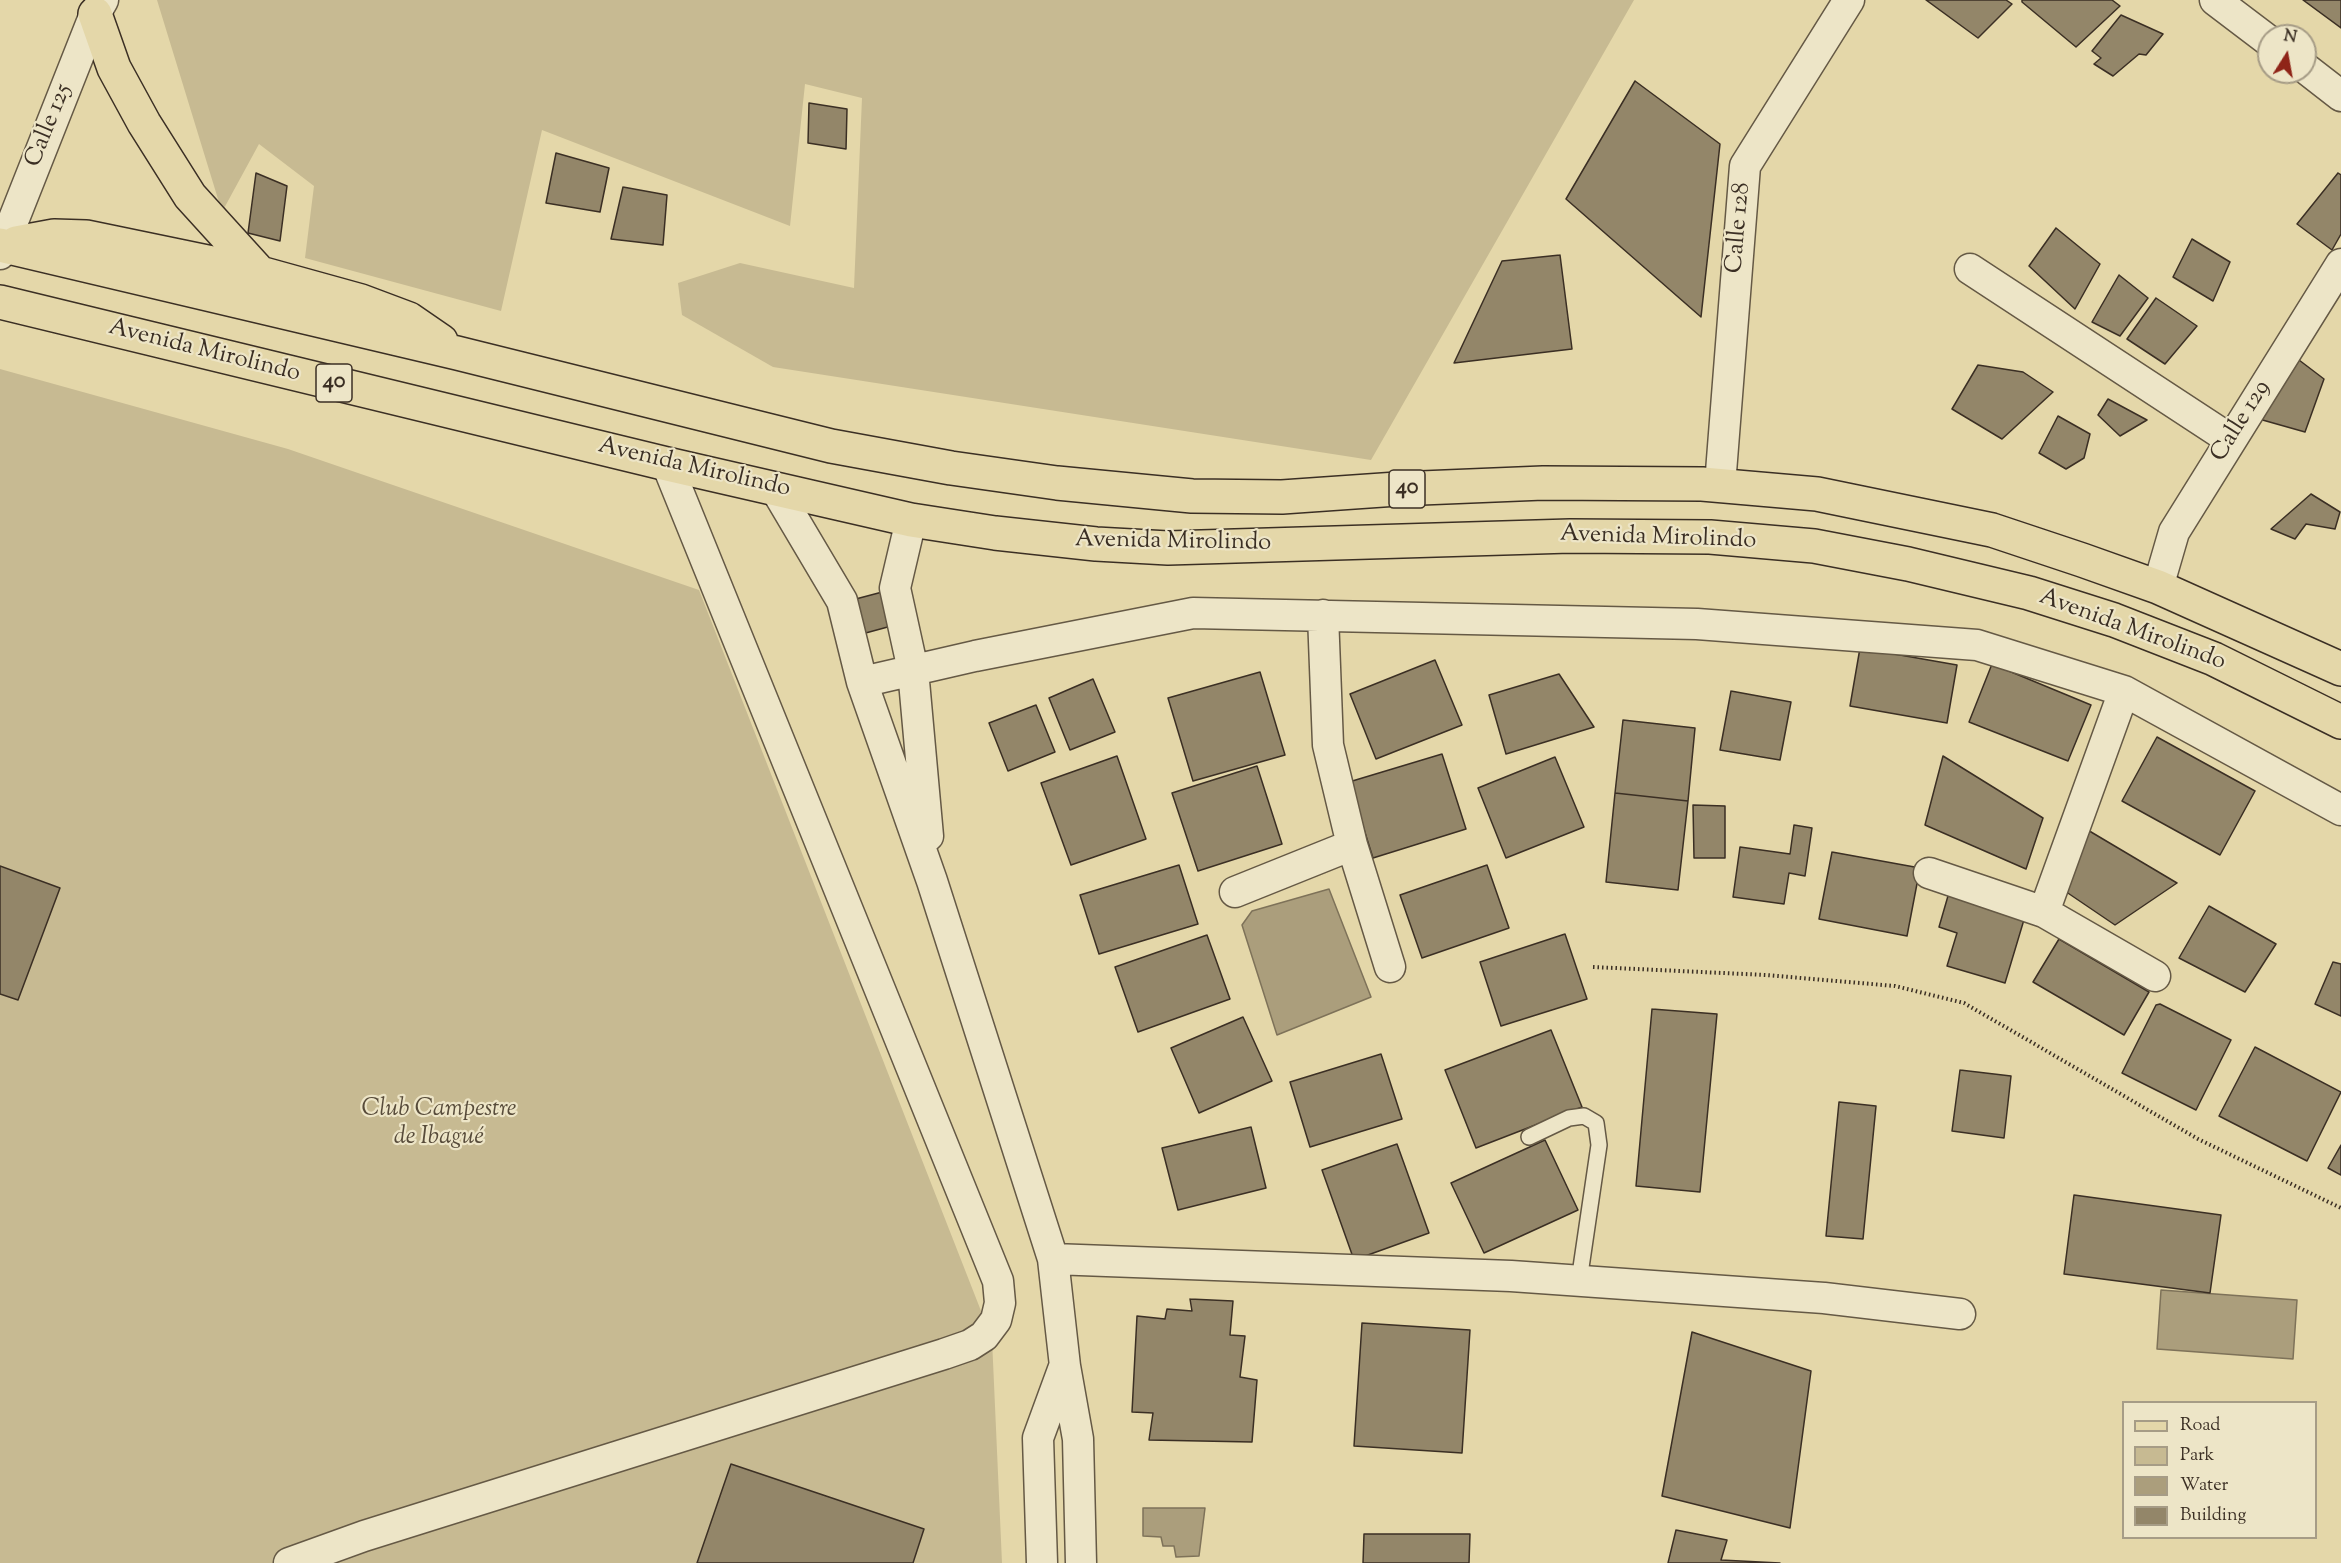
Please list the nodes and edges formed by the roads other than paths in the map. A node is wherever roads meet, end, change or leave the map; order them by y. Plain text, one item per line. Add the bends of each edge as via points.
1 (1849, 0) edge
2 (2216, 0) edge
3 (99, 7) edge
4 (2257, 32) edge
5 (2317, 77) edge
6 (2341, 96) edge
7 (1, 248) edge
8 (2341, 264) edge
9 (1970, 269) dead end
10 (260, 273) junction
11 (0, 302) edge
12 (457, 353) junction
13 (2231, 440) junction
14 (667, 464) junction
15 (1720, 485) junction
16 (775, 488) junction
17 (911, 520) junction
18 (2158, 587) junction
19 (1323, 615) junction
20 (2341, 669) edge
21 (913, 670) junction
22 (862, 682) junction
23 (2124, 691) junction
24 (2341, 722) edge
25 (2341, 810) edge
26 (1352, 845) junction
27 (1929, 873) dead end
28 (932, 881) junction
29 (1235, 892) dead end
30 (2044, 912) junction
31 (1390, 967) dead end
32 (2155, 976) dead end
33 (1529, 1137) dead end
34 (1053, 1259) junction
35 (1579, 1281) junction
36 (1960, 1314) dead end
37 (1065, 1366) junction
38 (290, 1563) edge
39 (1042, 1563) edge
40 (1081, 1563) edge

1 - 15 street, Calle 128 via 1745,166
2 - 4 street
3 - 7 street, Calle 125
3 - 10 main road via 114,68 144,123 190,196
5 - 6 street
7 - 10 main road via 54,236 86,237
7 - 12 main road, Avenida Mirolindo / 40
8 - 13 street, Calle 129
9 - 13 street
10 - 12 main road via 361,301 409,319
11 - 14 main road, Avenida Mirolindo / 40
12 - 15 main road, Avenida Mirolindo / 40 via 831,447 1057,483 1192,496 1282,498 1543,483
13 - 18 street, Calle 129 via 2174,531
14 - 16 main road, Avenida Mirolindo / 40
14 - 38 street via 998,1281 1000,1303 996,1320 984,1336 944,1354 364,1536
15 - 18 main road, Avenida Mirolindo / 40 via 1817,494 1992,530
16 - 17 main road, Avenida Mirolindo / 40
16 - 22 street via 842,601
17 - 21 street via 896,588
17 - 24 main road, Avenida Mirolindo / 40 via 994,534 1168,548 1570,536 1710,537 1814,546 2029,593 2114,620 2214,659
18 - 20 main road, Avenida Mirolindo / 40
19 - 21 street via 1193,613
19 - 23 street via 1697,624 1977,645
19 - 26 street via 1328,745
21 - 22 street
21 - 28 street
22 - 28 street
23 - 25 street
23 - 30 street
26 - 29 street
26 - 31 street
27 - 30 street
28 - 34 street
30 - 32 street
33 - 35 lane via 1569,1118 1584,1116 1596,1124 1599,1145
34 - 35 street
34 - 37 street
35 - 36 street via 1824,1298
37 - 39 street via 1038,1438
37 - 40 street via 1078,1438

